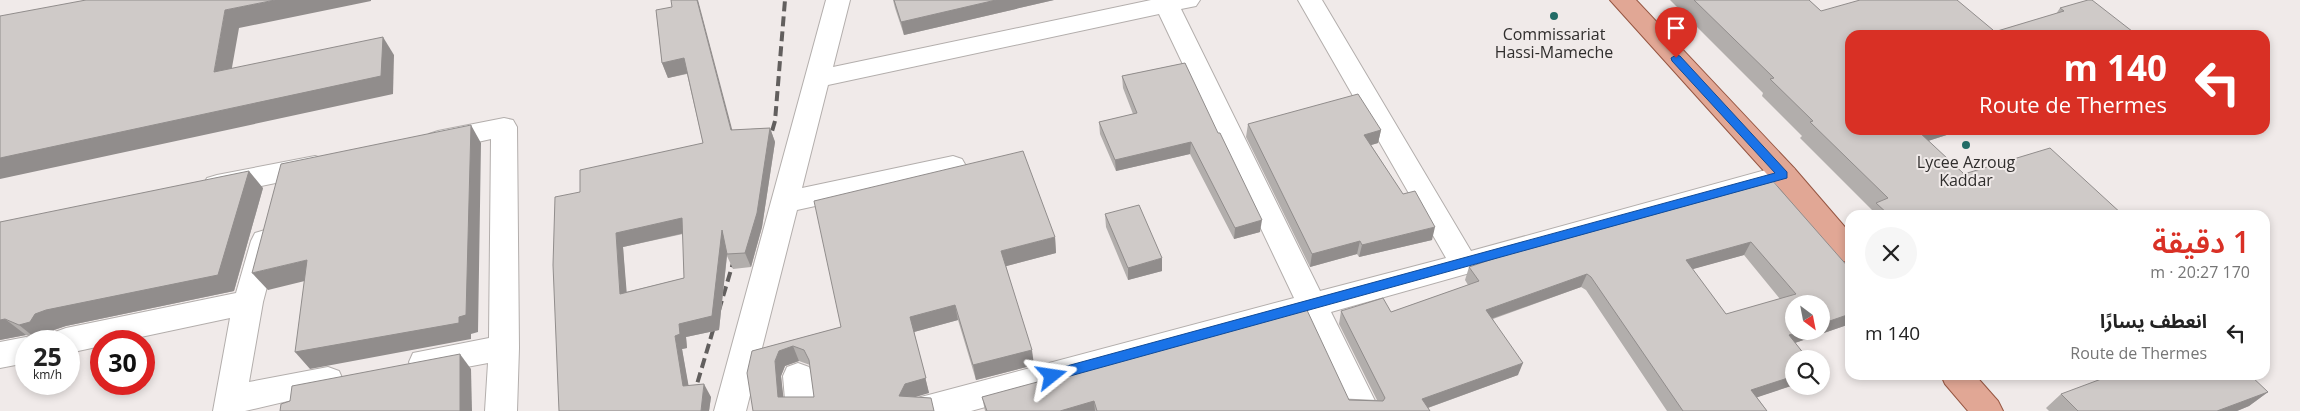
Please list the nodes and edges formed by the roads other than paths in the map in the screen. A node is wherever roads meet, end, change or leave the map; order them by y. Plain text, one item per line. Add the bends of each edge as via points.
1 (838, 0) edge
2 (1310, 0) edge
3 (1622, 0) edge
4 (1173, 2) edge
5 (817, 79) junction
6 (418, 145) edge
7 (341, 160) edge
8 (953, 166) edge
9 (283, 172) junction
10 (1784, 175) junction
11 (196, 190) edge
12 (784, 202) junction
13 (1845, 246) edge
14 (1464, 264) junction
15 (248, 302) junction
16 (1312, 305) junction
17 (80, 338) edge
18 (504, 348) junction
19 (15, 352) edge
20 (0, 355) edge
21 (396, 368) edge
22 (358, 375) edge
23 (798, 376) dead end
24 (1960, 380) edge
25 (230, 405) edge
26 (501, 411) edge
27 (730, 411) edge
28 (802, 411) edge
29 (921, 411) edge
30 (1364, 411) edge
31 (1987, 411) edge

1 - 5 street
2 - 14 street
3 - 10 main road
4 - 5 street
4 - 16 street
5 - 12 street
6 - 18 street via 504,127
7 - 9 street
8 - 12 street
9 - 11 street
9 - 15 street
10 - 13 main road
10 - 14 street
12 - 27 street
14 - 16 street
15 - 17 street
15 - 25 street
16 - 29 street
16 - 30 street
18 - 21 street
18 - 26 street
19 - 20 street
22 - 25 street
23 - 28 street
24 - 31 main road

